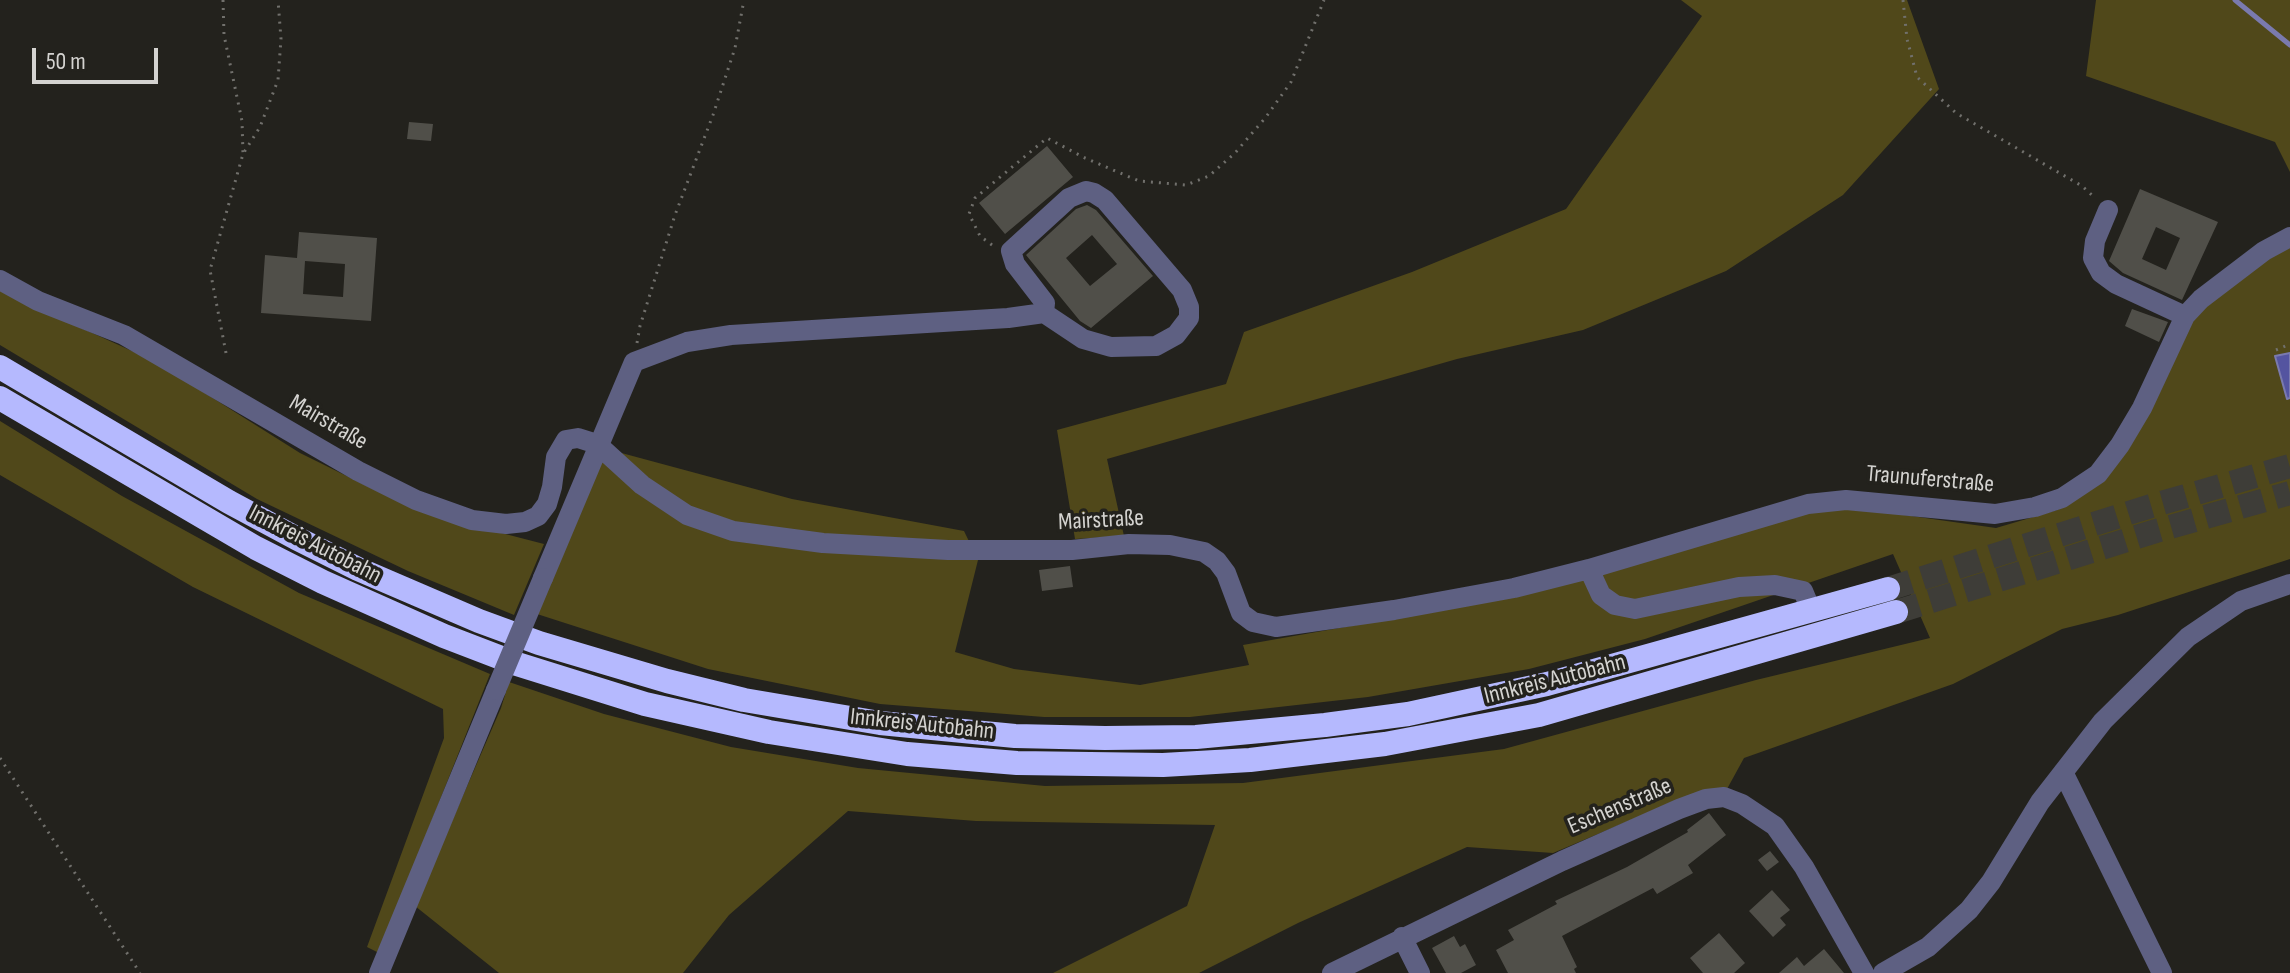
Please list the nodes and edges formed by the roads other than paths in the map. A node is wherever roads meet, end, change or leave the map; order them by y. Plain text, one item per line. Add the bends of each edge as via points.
1 (2108, 210) road end
2 (2290, 237) edge
3 (0, 280) edge
4 (1044, 313) junction
5 (2185, 316) junction
6 (0, 367) edge
7 (0, 398) edge
8 (597, 444) junction
9 (1589, 569) junction
10 (2290, 584) edge
11 (1888, 589) tunnel mouth
12 (1811, 610) junction
13 (1896, 612) tunnel mouth
14 (2063, 772) junction
15 (1402, 937) junction
16 (379, 973) edge
17 (1332, 973) edge
18 (1420, 973) edge
19 (1864, 973) edge
20 (1883, 973) edge
21 (2162, 973) edge

1 - 5 street via 2093,258 2101,273
2 - 5 street, Traunuferstraße via 2264,251
3 - 8 street, Mairstraße via 124,335 370,477 472,520 506,524 538,516 547,504 556,457 566,440
4 - 4 street via 1045,303 1011,251 1069,198 1086,191 1105,200 1182,290 1189,307 1189,318 1176,335 1156,346 1111,347 1083,339
4 - 8 street via 687,342 634,362
5 - 9 street, Traunuferstraße via 2120,445 2098,474 2069,495 1995,514 1846,500 1808,504
6 - 12 highway, Innkreis Autobahn via 296,538 464,615 667,681 880,723 1105,738 1196,737 1325,725 1408,714 1547,684
7 - 13 highway, Innkreis Autobahn via 256,548 444,636 660,707 784,735 907,754 1163,765 1385,744 1539,715
8 - 9 street, Mairstraße via 642,485 687,515 733,531 933,549 1072,550 1129,544 1204,552 1226,573 1241,613 1276,627 1499,591
8 - 16 street, bridge
9 - 12 street via 1601,595 1635,609 1739,587 1775,585 1803,591
10 - 14 street via 2241,601 2188,637 2103,721
11 - 12 highway, Innkreis Autobahn
14 - 20 street via 1969,910 1928,947
14 - 21 street
15 - 17 street, Eschenstraße
15 - 18 street
15 - 19 street, Eschenstraße via 1679,809 1724,797 1775,826

